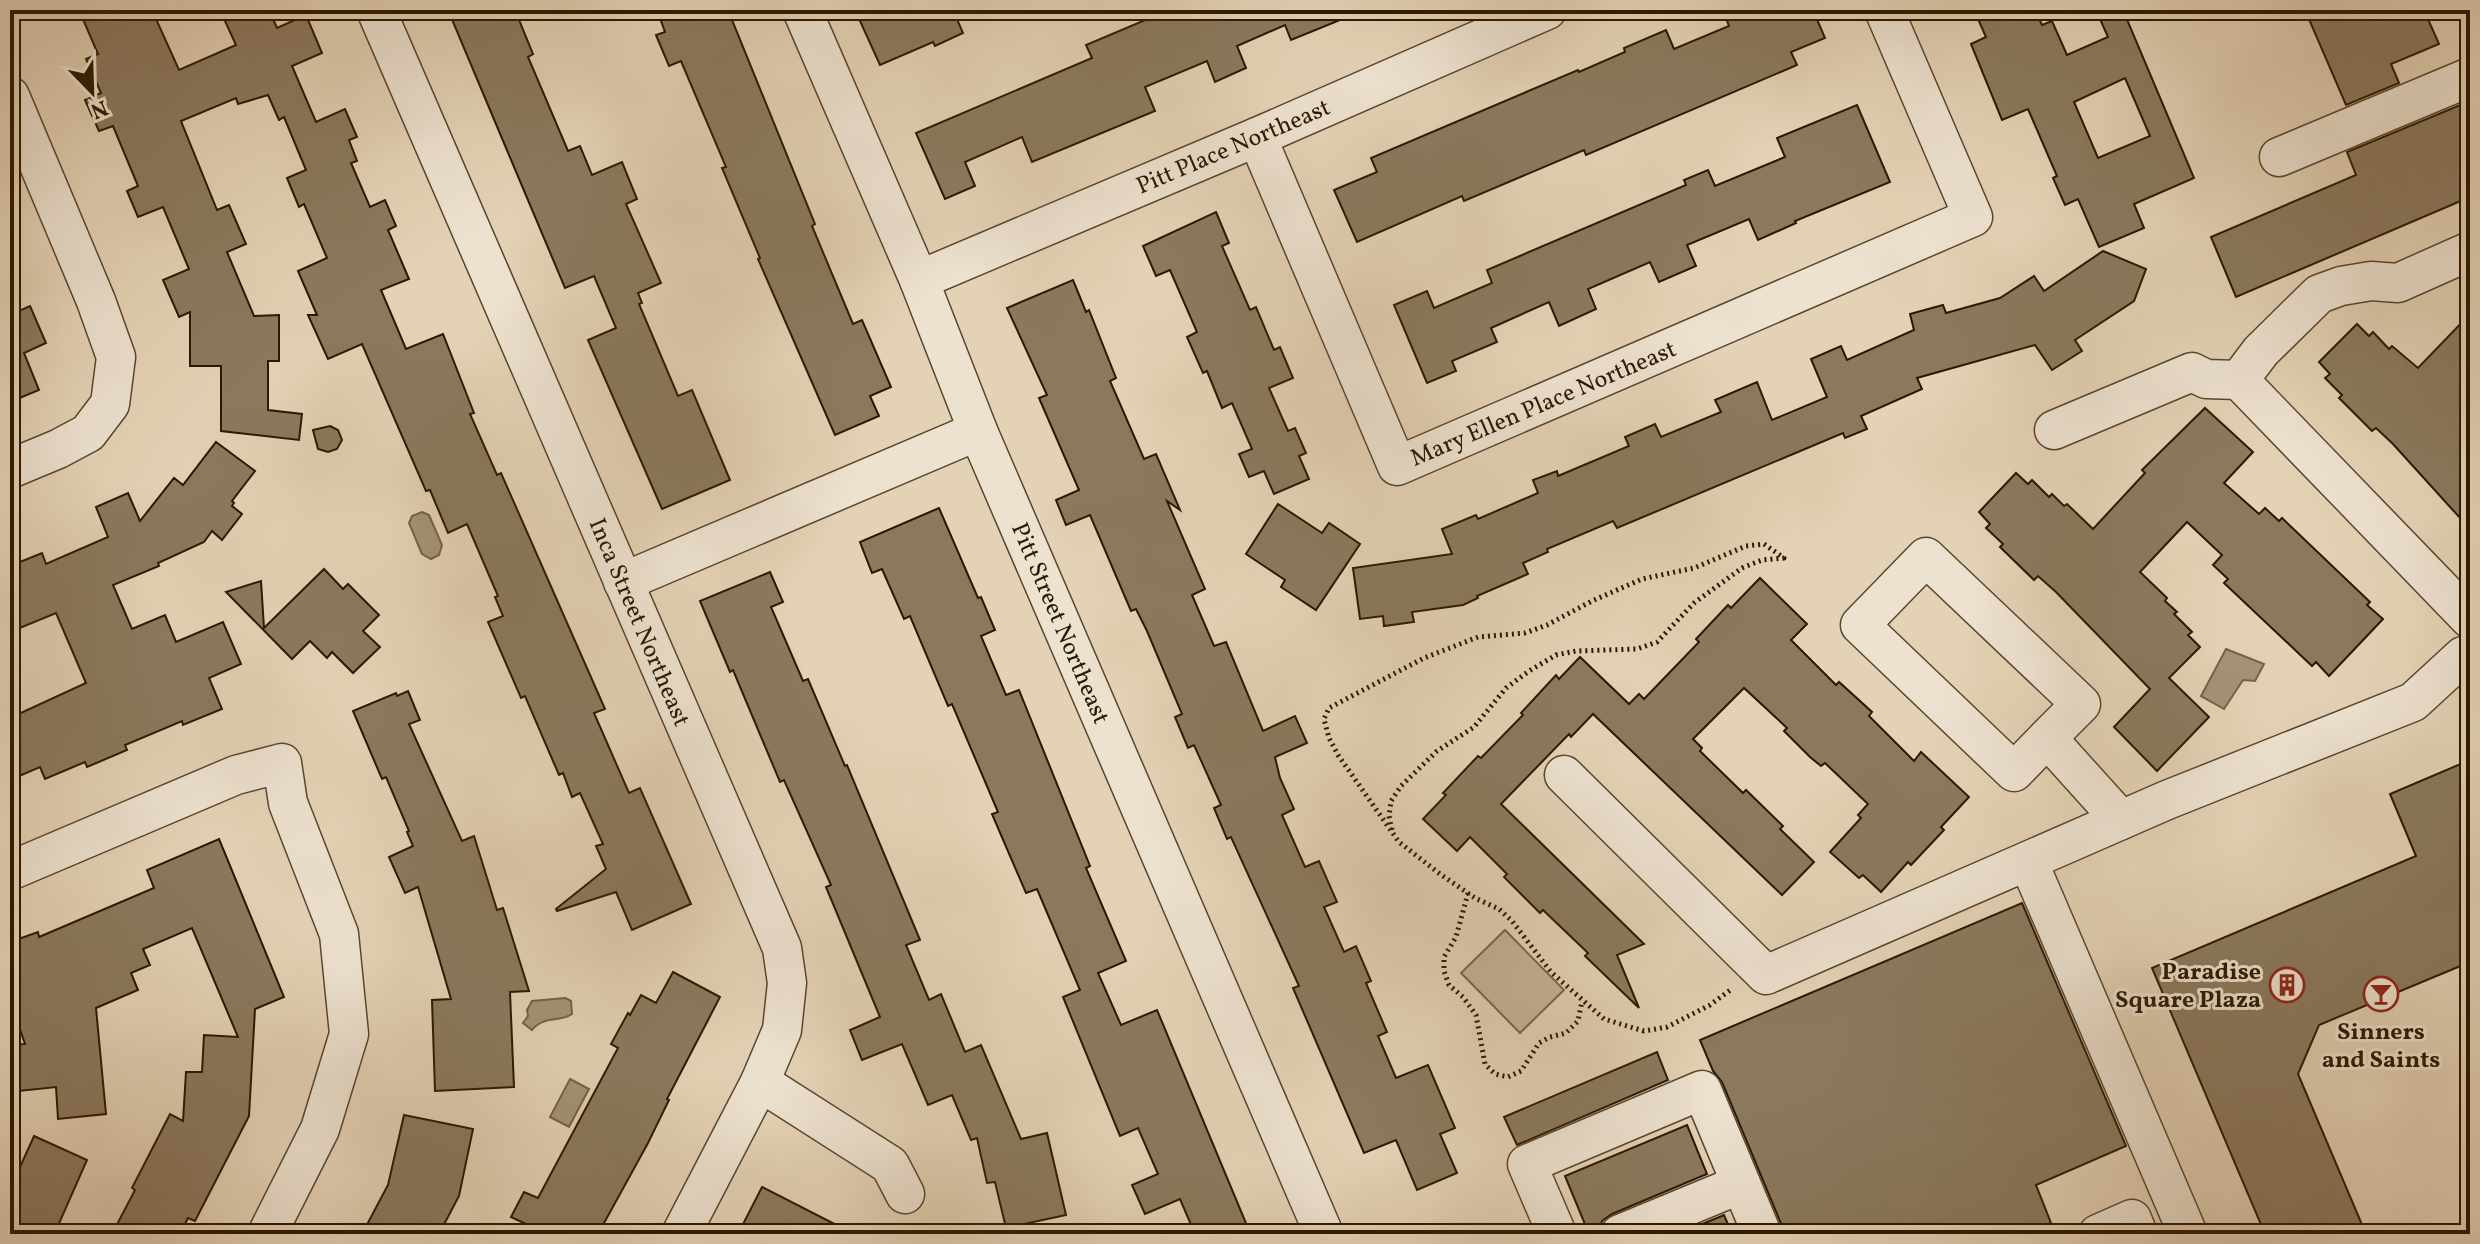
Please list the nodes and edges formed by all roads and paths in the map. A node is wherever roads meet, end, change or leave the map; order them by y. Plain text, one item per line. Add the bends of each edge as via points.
1 (376, 10) edge
2 (802, 10) edge
3 (1547, 10) edge
4 (1884, 10) edge
5 (2470, 77) edge
6 (10, 96) edge
7 (1257, 137) junction
8 (2279, 157) dead end
9 (2470, 251) edge
10 (919, 280) junction
11 (2239, 380) junction
12 (2054, 430) dead end
13 (978, 431) junction
14 (10, 469) edge
15 (623, 582) junction
16 (2470, 619) edge
17 (2470, 655) edge
18 (2047, 738) junction
19 (1564, 775) dead end
20 (2121, 820) junction
21 (1392, 830) junction
22 (2028, 861) junction
23 (10, 871) edge
24 (1468, 893) junction
25 (1766, 975) junction
26 (1582, 1001) junction
27 (760, 1082) junction
28 (1741, 1184) junction
29 (905, 1194) dead end
30 (267, 1234) edge
31 (681, 1234) edge
32 (1324, 1234) edge
33 (1557, 1234) edge
34 (1620, 1234) edge
35 (1762, 1234) edge
36 (2098, 1234) edge
37 (2138, 1234) edge
38 (2188, 1234) edge

1 - 15 street, Inca Street Northeast
2 - 10 street, Pitt Street Northeast
3 - 7 street, Pitt Place Northeast
4 - 7 street, Mary Ellen Place Northeast via 1973,217 1397,466
5 - 8 street
6 - 14 street via 116,357 110,404 88,433
7 - 10 street, Pitt Place Northeast
9 - 11 street via 2398,283 2371,281 2319,294
10 - 13 street, Pitt Street Northeast
11 - 12 street via 2206,379 2192,372
11 - 16 street
13 - 15 street
13 - 32 street, Pitt Street Northeast
15 - 27 street, Inca Street Northeast via 782,948 787,983 782,1030
17 - 20 street via 2413,702
18 - 18 street via 2014,772 1860,625 1926,557 2081,704
18 - 20 street
19 - 25 street
20 - 22 street
21 - 21 path via 1391,801 1401,786 1437,751 1474,727 1506,688 1529,671 1556,655 1637,649 1657,642 1694,603 1729,577 1762,560 1784,558 1764,544 1746,546 1694,568 1642,579 1525,633 1478,637 1424,658 1329,708 1324,719 1329,738
21 - 24 path via 1399,842
22 - 25 street
22 - 38 street
23 - 30 street via 236,775 282,763 288,803 339,934 349,1034 320,1129
24 - 26 path via 1512,921 1551,972
24 - 26 path via 1456,937 1444,957 1444,971 1449,985 1476,1015 1485,1064 1495,1074 1508,1077 1521,1071 1539,1043 1566,1033 1578,1021
25 - 26 path via 1725,991 1667,1027 1644,1031 1604,1019
27 - 29 street via 890,1165
27 - 31 street, Inca Street Northeast
28 - 33 street via 1702,1090 1527,1164
28 - 34 street
28 - 35 street
36 - 37 street via 2132,1219

